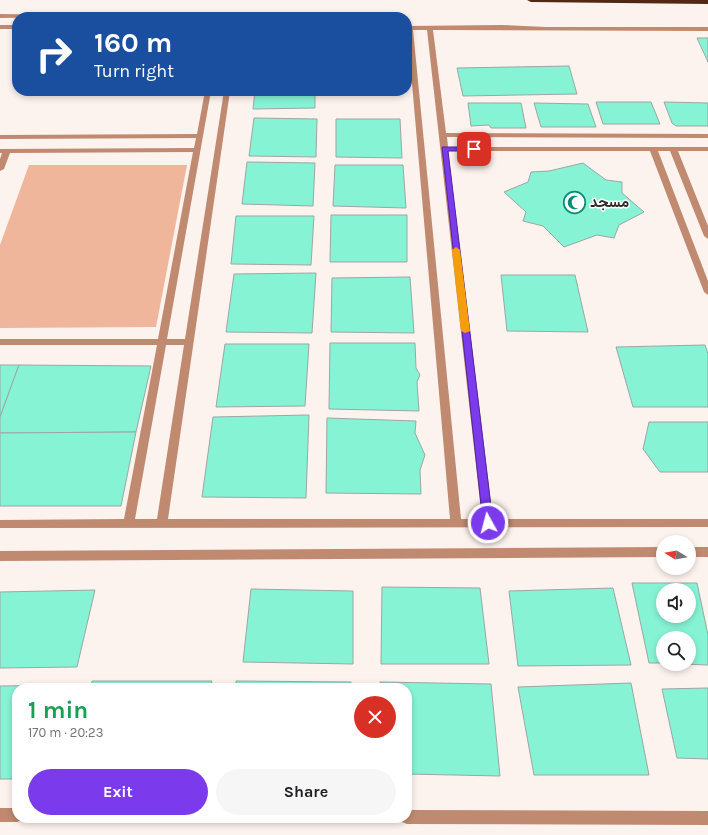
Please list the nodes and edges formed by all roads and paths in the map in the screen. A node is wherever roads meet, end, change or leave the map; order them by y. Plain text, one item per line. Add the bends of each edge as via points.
1 (531, 0) edge
2 (708, 2) edge
3 (0, 16) edge
4 (12, 16) edge
5 (0, 27) edge
6 (12, 27) edge
7 (412, 28) edge
8 (430, 28) junction
9 (708, 29) edge
10 (412, 69) edge
11 (207, 96) edge
12 (226, 96) edge
13 (443, 134) junction
14 (200, 136) junction
15 (708, 136) edge
16 (0, 137) edge
17 (444, 149) junction
18 (653, 149) junction
19 (673, 149) junction
20 (708, 149) edge
21 (197, 150) junction
22 (4, 151) edge
23 (0, 169) edge
24 (708, 236) edge
25 (708, 292) edge
26 (0, 342) edge
27 (162, 342) junction
28 (190, 342) junction
29 (708, 522) edge
30 (456, 523) junction
31 (488, 523) junction
32 (0, 524) edge
33 (129, 524) junction
34 (162, 524) junction
35 (656, 552) edge
36 (696, 552) edge
37 (708, 552) edge
38 (0, 556) edge
39 (0, 815) edge
40 (12, 815) edge
41 (412, 817) edge
42 (708, 818) edge

1 - 2 highway
3 - 4 street
5 - 6 street
7 - 8 street
8 - 9 street
8 - 13 street
10 - 30 street
11 - 14 street
12 - 28 street
13 - 15 street
13 - 17 street
14 - 16 street
14 - 21 street
17 - 18 street
17 - 31 street
18 - 19 street
18 - 25 street
19 - 20 street
19 - 24 street
21 - 22 street
21 - 27 street
22 - 23 street
26 - 27 street
27 - 28 street
27 - 33 street
28 - 34 street
29 - 31 street
30 - 31 street
30 - 34 street
32 - 33 street
33 - 34 street
35 - 38 street
36 - 37 street
39 - 40 street
41 - 42 street

